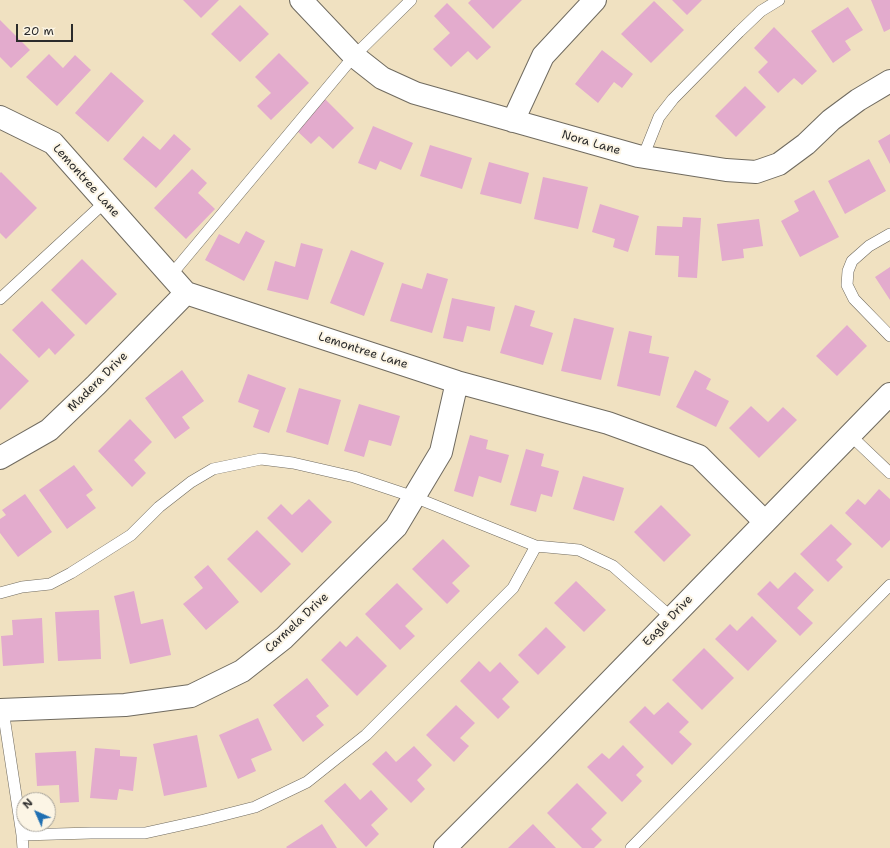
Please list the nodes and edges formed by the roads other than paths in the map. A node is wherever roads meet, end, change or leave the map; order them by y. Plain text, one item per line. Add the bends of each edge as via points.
1 (301, 0) edge
2 (411, 0) edge
3 (595, 0) edge
4 (779, 0) edge
5 (354, 56) junction
6 (890, 81) edge
7 (1, 120) edge
8 (513, 121) junction
9 (643, 157) junction
10 (105, 202) junction
11 (890, 234) edge
12 (171, 275) junction
13 (186, 293) junction
14 (0, 299) edge
15 (890, 336) edge
16 (457, 382) junction
17 (890, 394) edge
18 (850, 435) junction
19 (0, 458) edge
20 (890, 473) edge
21 (414, 497) junction
22 (765, 522) junction
23 (536, 546) junction
24 (890, 585) edge
25 (0, 593) edge
26 (672, 618) junction
27 (1, 710) edge
28 (22, 835) junction
29 (23, 848) edge
30 (445, 848) edge
31 (630, 848) edge

1 - 5 street, Nora Lane
2 - 5 lane
3 - 8 street via 543,56
4 - 9 lane via 761,11 673,99 659,117
5 - 8 street, Nora Lane via 382,78 415,94
5 - 12 lane
6 - 9 street, Nora Lane via 831,120 806,144 779,164 756,172
7 - 10 street, Lemontree Lane via 53,143
8 - 9 street, Nora Lane
10 - 12 street, Lemontree Lane
10 - 14 lane
11 - 15 lane via 869,246 852,261 847,285 854,299
12 - 13 street, Lemontree Lane
13 - 16 street, Lemontree Lane
13 - 19 street, Madera Drive via 49,430
16 - 21 street, Carmela Drive via 441,452
16 - 22 street, Lemontree Lane via 608,423 699,456
17 - 18 street, Eagle Drive
18 - 20 lane
18 - 22 street, Eagle Drive
21 - 23 lane
21 - 25 lane via 354,477 293,463 261,459 212,469 159,507 131,536 71,573 50,584 22,587
21 - 27 street, Carmela Drive via 396,527 284,638 242,671 191,696 125,705
22 - 26 street, Eagle Drive
23 - 26 lane via 579,550 613,566
23 - 28 lane via 513,588 366,735 307,782 255,807 145,833
24 - 31 lane
26 - 30 street, Eagle Drive
27 - 28 lane
28 - 29 lane

